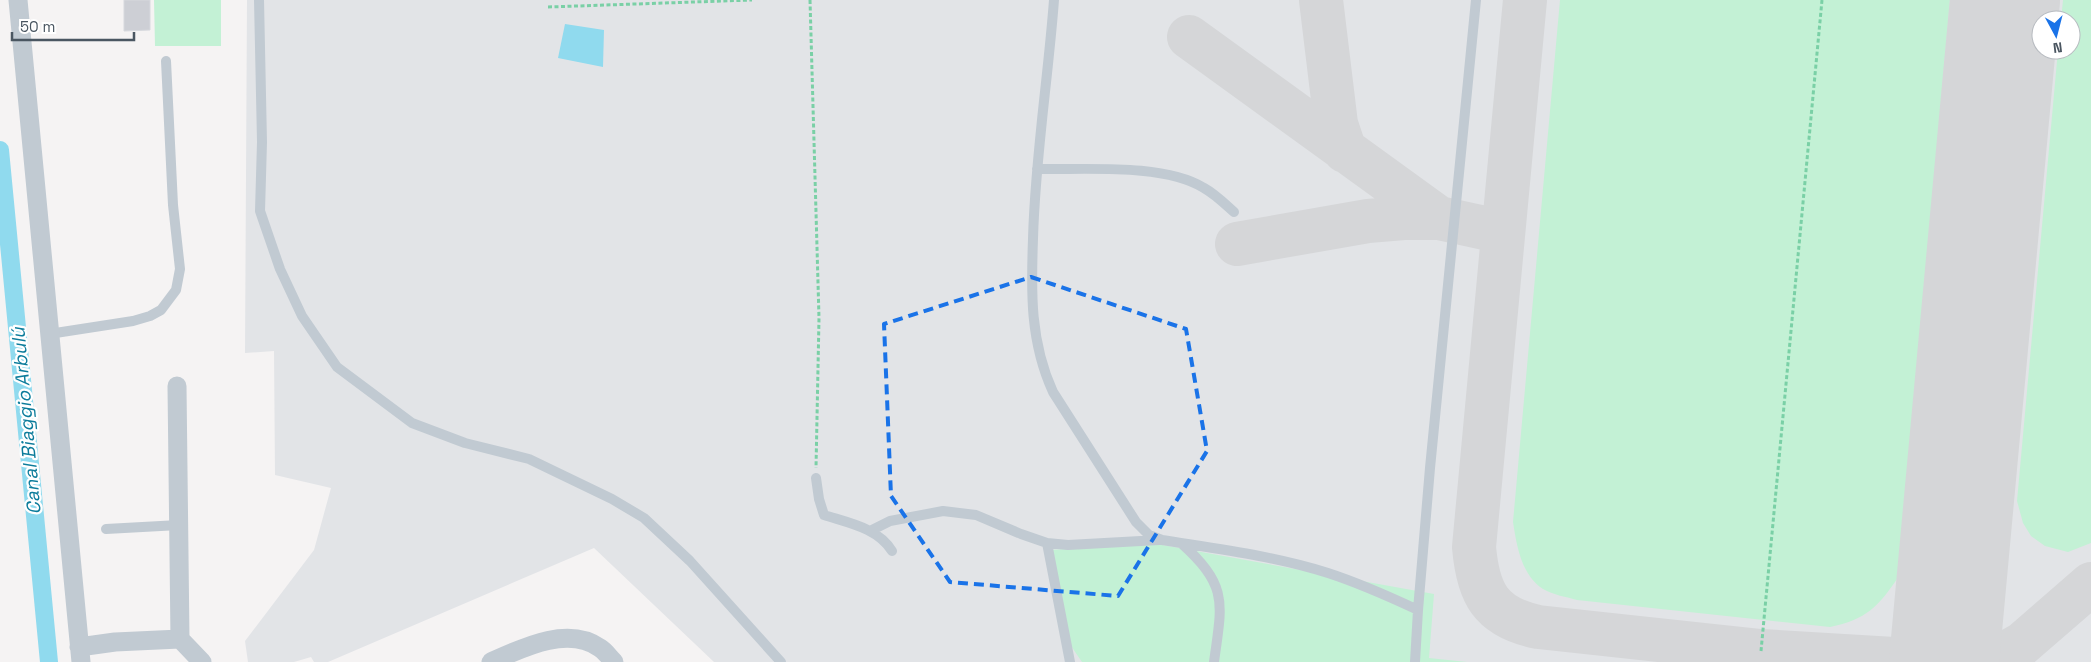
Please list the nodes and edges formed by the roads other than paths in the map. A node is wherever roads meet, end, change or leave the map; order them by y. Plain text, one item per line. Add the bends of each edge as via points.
1 (18, 0) edge
2 (259, 0) edge
3 (1054, 0) edge
4 (1476, 0) edge
5 (166, 61) dead end
6 (1037, 169) junction
7 (1234, 212) dead end
8 (49, 334) junction
9 (177, 386) dead end
10 (816, 478) road end
11 (179, 525) junction
12 (106, 529) dead end
13 (870, 531) junction
14 (1162, 540) junction
15 (1047, 542) junction
16 (1181, 543) junction
17 (892, 552) dead end
18 (1418, 610) junction
19 (180, 640) junction
20 (80, 655) edge
21 (202, 662) edge
22 (491, 662) edge
23 (614, 662) edge
24 (781, 662) edge
25 (1070, 662) edge
26 (1214, 662) edge
27 (1415, 662) edge

1 - 8 street
2 - 24 lane via 260,211 280,269 302,316 337,367 412,423 465,443 529,460 612,499 644,518 690,561
3 - 6 lane
4 - 18 lane
5 - 8 lane via 173,205 180,269 176,290 161,310 150,316
6 - 7 lane via 1166,174 1204,187
6 - 14 lane via 1031,293 1038,352 1044,372 1081,438 1136,522 1149,535
8 - 20 street
9 - 11 street
10 - 13 lane via 824,515
11 - 12 lane
11 - 19 street
13 - 15 lane via 890,521 943,511 976,515
13 - 17 lane via 885,540
14 - 15 lane via 1068,545
14 - 16 lane
15 - 25 lane
16 - 18 lane via 1263,556 1328,573
16 - 26 lane via 1197,558 1218,590 1221,611
18 - 27 lane
19 - 20 street via 115,642
19 - 21 street
22 - 23 street via 524,647 569,638 600,648

